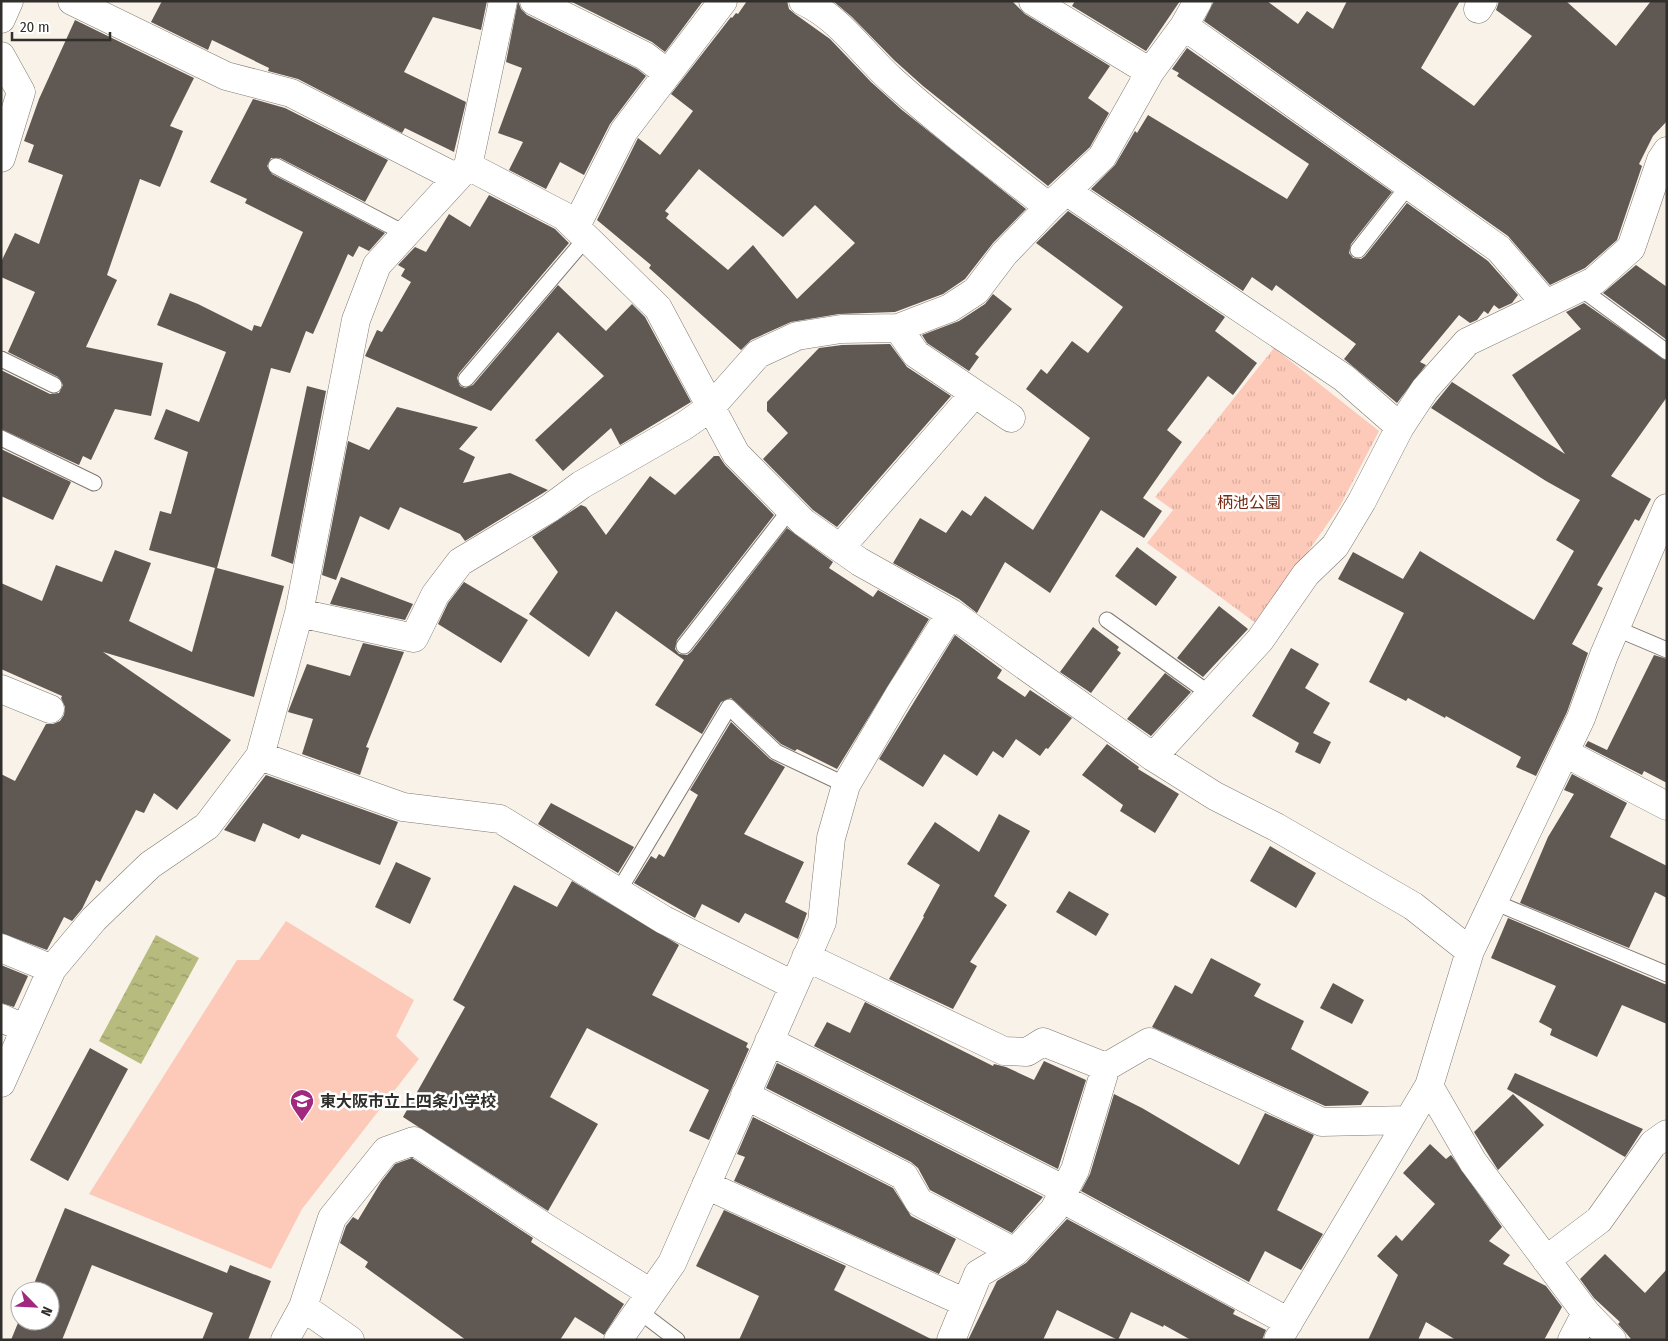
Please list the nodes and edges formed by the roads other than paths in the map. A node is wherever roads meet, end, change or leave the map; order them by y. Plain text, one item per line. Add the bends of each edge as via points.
1 (9, 1) edge
2 (72, 1) edge
3 (503, 1) edge
4 (534, 1) edge
5 (723, 1) edge
6 (803, 1) edge
7 (1033, 1) edge
8 (1198, 1) edge
9 (1, 19) edge
10 (1184, 26) junction
11 (1, 56) edge
12 (1150, 72) junction
13 (668, 73) junction
14 (1667, 151) edge
15 (1, 158) edge
16 (276, 166) dead end
17 (463, 172) junction
18 (1410, 185) junction
19 (1057, 199) junction
20 (581, 232) junction
21 (406, 234) junction
22 (1358, 250) dead end
23 (1580, 288) junction
24 (1546, 303) junction
25 (898, 328) junction
26 (1667, 352) edge
27 (1, 359) edge
28 (466, 378) dead end
29 (54, 385) dead end
30 (974, 394) junction
31 (711, 406) junction
32 (1011, 418) dead end
33 (1400, 427) junction
34 (1, 438) edge
35 (94, 483) dead end
36 (1667, 508) edge
37 (790, 510) junction
38 (840, 548) junction
39 (952, 613) junction
40 (299, 614) junction
41 (1106, 620) dead end
42 (1615, 628) junction
43 (684, 646) dead end
44 (1667, 650) edge
45 (1, 689) edge
46 (1210, 694) junction
47 (50, 708) dead end
48 (1565, 753) junction
49 (260, 756) junction
50 (1153, 757) junction
51 (846, 785) junction
52 (1667, 806) edge
53 (618, 892) junction
54 (1494, 902) junction
55 (1, 948) edge
56 (1470, 951) junction
57 (806, 957) junction
58 (52, 969) junction
59 (1667, 974) edge
60 (793, 985) junction
61 (13, 1023) edge
62 (768, 1041) junction
63 (1106, 1067) junction
64 (1, 1083) edge
65 (1429, 1086) junction
66 (745, 1095) junction
67 (1409, 1120) junction
68 (1667, 1134) edge
69 (706, 1185) junction
70 (1063, 1194) junction
71 (1015, 1252) junction
72 (1546, 1260) junction
73 (645, 1302) junction
74 (966, 1304) junction
75 (303, 1307) junction
76 (1586, 1313) junction
77 (1284, 1331) edge
78 (285, 1340) edge
79 (350, 1340) edge
80 (618, 1340) edge
81 (677, 1340) edge
82 (951, 1340) edge
83 (1572, 1340) edge
84 (1612, 1340) edge

1 - 9 street
2 - 17 street via 226,76 291,93
3 - 17 street
4 - 13 street via 645,56
5 - 13 street
6 - 19 street via 844,29 888,77 931,116
7 - 12 street
8 - 10 street
10 - 12 street
10 - 18 street
11 - 15 street via 21,92
12 - 19 street via 1102,156
13 - 20 street via 624,131
14 - 23 street via 1631,248 1594,281
16 - 21 lane
17 - 20 street via 564,216
17 - 21 street
18 - 22 lane
18 - 24 street via 1500,249
19 - 25 street via 1004,254 976,291 950,308
19 - 33 street via 1344,378
20 - 28 lane
20 - 31 street via 658,308
21 - 40 street via 377,266 356,320
23 - 24 street
23 - 26 lane
24 - 33 street via 1467,342 1425,389
25 - 30 street via 916,354
25 - 31 street via 841,329 797,336 758,354
27 - 29 lane
30 - 32 street
30 - 38 street
31 - 37 street via 736,454
31 - 40 street via 684,426 580,485 550,508 460,562 435,594 414,638
33 - 46 street via 1335,546 1306,574 1260,640
34 - 35 lane
36 - 42 street
37 - 38 street
37 - 43 lane
38 - 39 street
39 - 50 street
39 - 51 street
40 - 49 street
41 - 46 lane
42 - 44 lane
42 - 48 street via 1582,718
45 - 47 street
46 - 50 street
48 - 52 street
48 - 54 street
49 - 53 street via 403,807 500,819
49 - 58 street via 207,826 150,866 94,919
50 - 56 street via 1215,796 1276,827 1413,906
51 - 53 lane via 776,752 729,708
51 - 57 street via 831,838 822,922
53 - 60 street via 664,920
54 - 56 street
54 - 59 lane
55 - 58 street
56 - 65 street
57 - 60 street
57 - 63 street via 1004,1051 1027,1052 1043,1042
58 - 61 street
60 - 62 street
61 - 64 street
62 - 66 street
62 - 70 street
63 - 67 street via 1149,1042 1322,1122
63 - 70 street via 1075,1170
65 - 67 street
65 - 72 street via 1473,1162
66 - 69 street
66 - 71 street via 904,1176 919,1202
67 - 77 street
68 - 72 street via 1653,1144 1599,1220
69 - 73 street via 672,1263
69 - 74 street
70 - 71 street via 1054,1210
70 - 77 street
71 - 74 street via 978,1274
72 - 76 street
73 - 75 street via 546,1228 414,1142 386,1151 332,1218
73 - 80 street
73 - 81 lane
74 - 82 street
75 - 78 street
75 - 79 street
76 - 83 street
76 - 84 street

